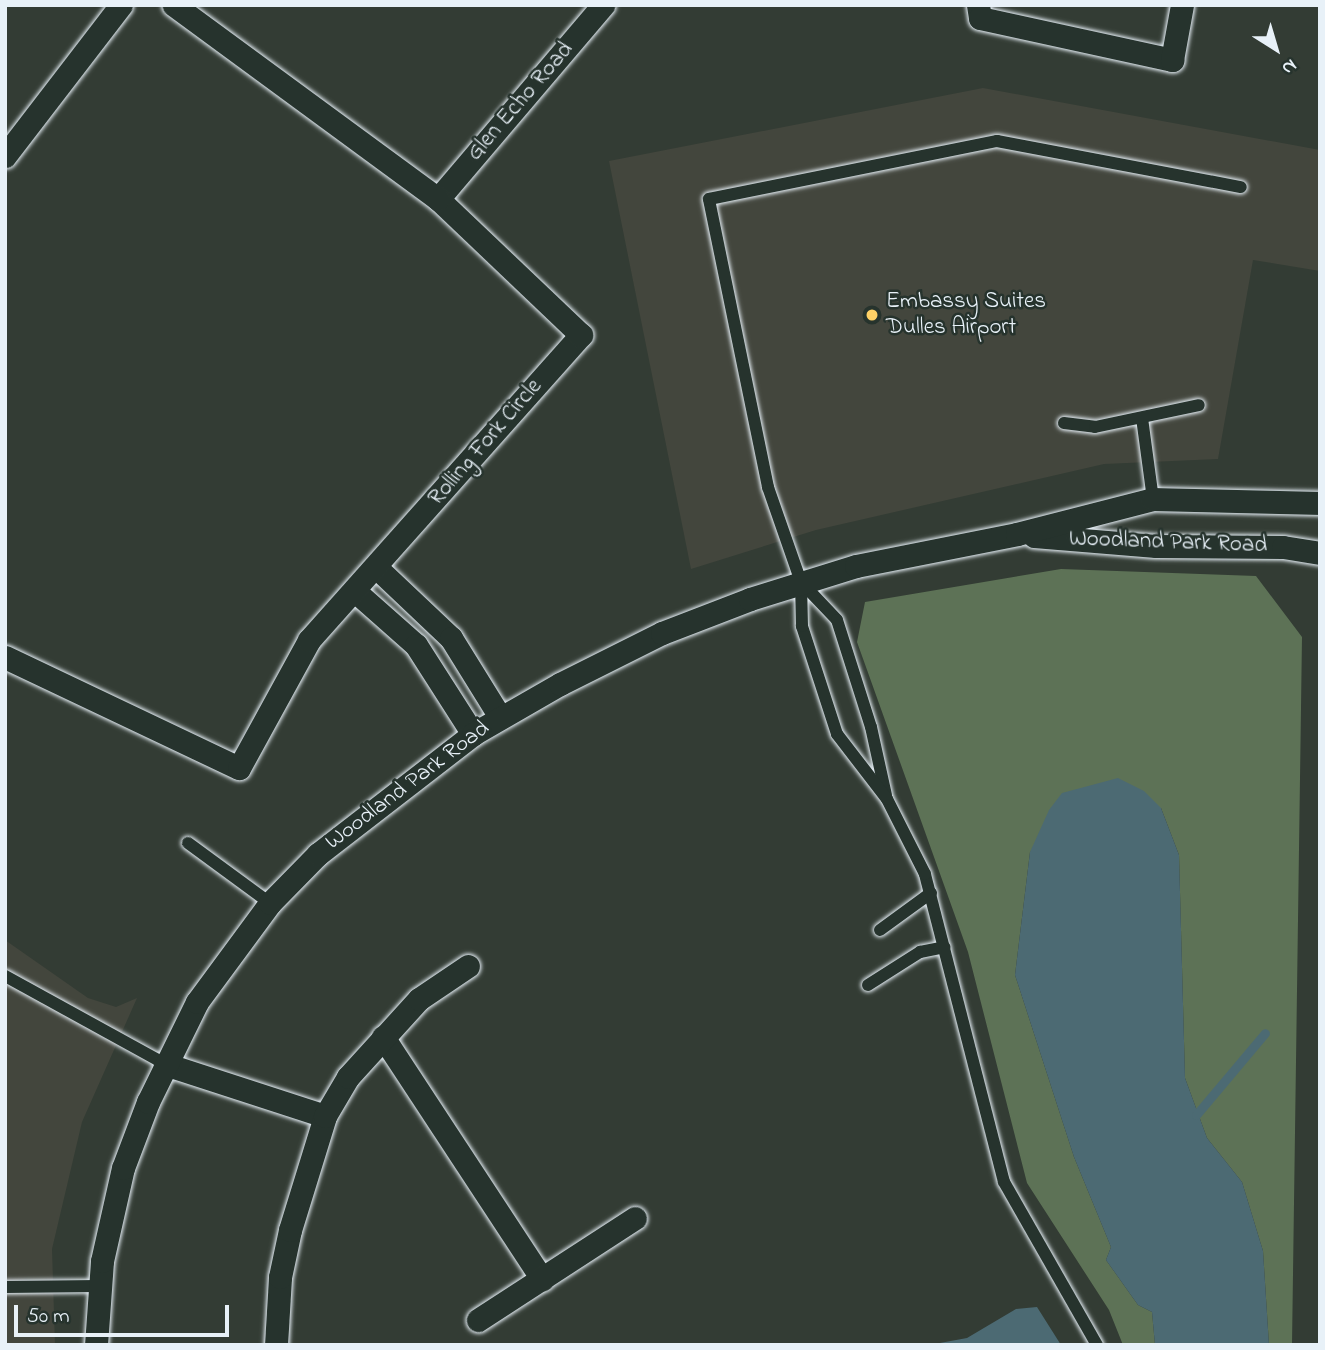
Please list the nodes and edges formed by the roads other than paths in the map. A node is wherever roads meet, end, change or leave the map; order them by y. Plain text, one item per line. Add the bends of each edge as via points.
1 (121, 5) edge
2 (174, 5) edge
3 (603, 5) edge
4 (978, 5) edge
5 (1182, 5) edge
6 (5, 156) edge
7 (1241, 187) dead end
8 (438, 199) junction
9 (1199, 405) dead end
10 (1142, 418) junction
11 (1064, 423) dead end
12 (1153, 499) junction
13 (1320, 503) edge
14 (1017, 534) junction
15 (1320, 553) edge
16 (377, 568) junction
17 (801, 582) junction
18 (356, 592) junction
19 (5, 657) edge
20 (500, 717) junction
21 (473, 734) junction
22 (887, 799) junction
23 (188, 843) dead end
24 (931, 892) junction
25 (270, 902) junction
26 (880, 930) dead end
27 (945, 947) junction
28 (468, 966) dead end
29 (5, 976) edge
30 (868, 985) dead end
31 (383, 1037) junction
32 (165, 1064) junction
33 (325, 1116) junction
34 (635, 1219) dead end
35 (542, 1279) junction
36 (98, 1286) junction
37 (5, 1287) edge
38 (478, 1320) dead end
39 (96, 1345) edge
40 (275, 1345) edge
41 (1097, 1345) edge

1 - 6 street
2 - 8 street, Rolling Fork Circle
3 - 8 street, Glen Echo Road
4 - 5 street via 980,18 1172,60
7 - 17 lane via 997,141 709,199 768,487
8 - 16 street, Rolling Fork Circle via 581,335
9 - 10 lane
10 - 11 lane via 1086,428
10 - 12 lane
12 - 13 street, Woodland Park Road
12 - 14 street, Woodland Park Road
14 - 15 street, Woodland Park Road via 1156,546 1283,547
14 - 17 street, Woodland Park Road via 917,552
16 - 18 street, Rolling Fork Circle
16 - 20 street via 451,638
17 - 20 street, Woodland Park Road via 662,633
17 - 22 lane via 837,620 871,727
17 - 22 lane via 802,626 838,734
18 - 19 street, Rolling Fork Circle via 309,640 239,768
18 - 21 street via 416,645
20 - 21 street, Woodland Park Road
21 - 25 street, Woodland Park Road via 349,827
22 - 24 lane
23 - 25 lane
24 - 26 lane
24 - 27 lane
25 - 32 street, Woodland Park Road via 220,966
27 - 30 lane via 920,952
27 - 41 lane via 1004,1182
28 - 31 street via 419,999
29 - 32 lane
31 - 33 street via 348,1077
31 - 35 street
32 - 33 street
32 - 36 street, Woodland Park Road via 123,1168
33 - 40 street via 290,1230 280,1277
34 - 35 street
35 - 38 street
36 - 37 lane
36 - 39 street, Woodland Park Road

